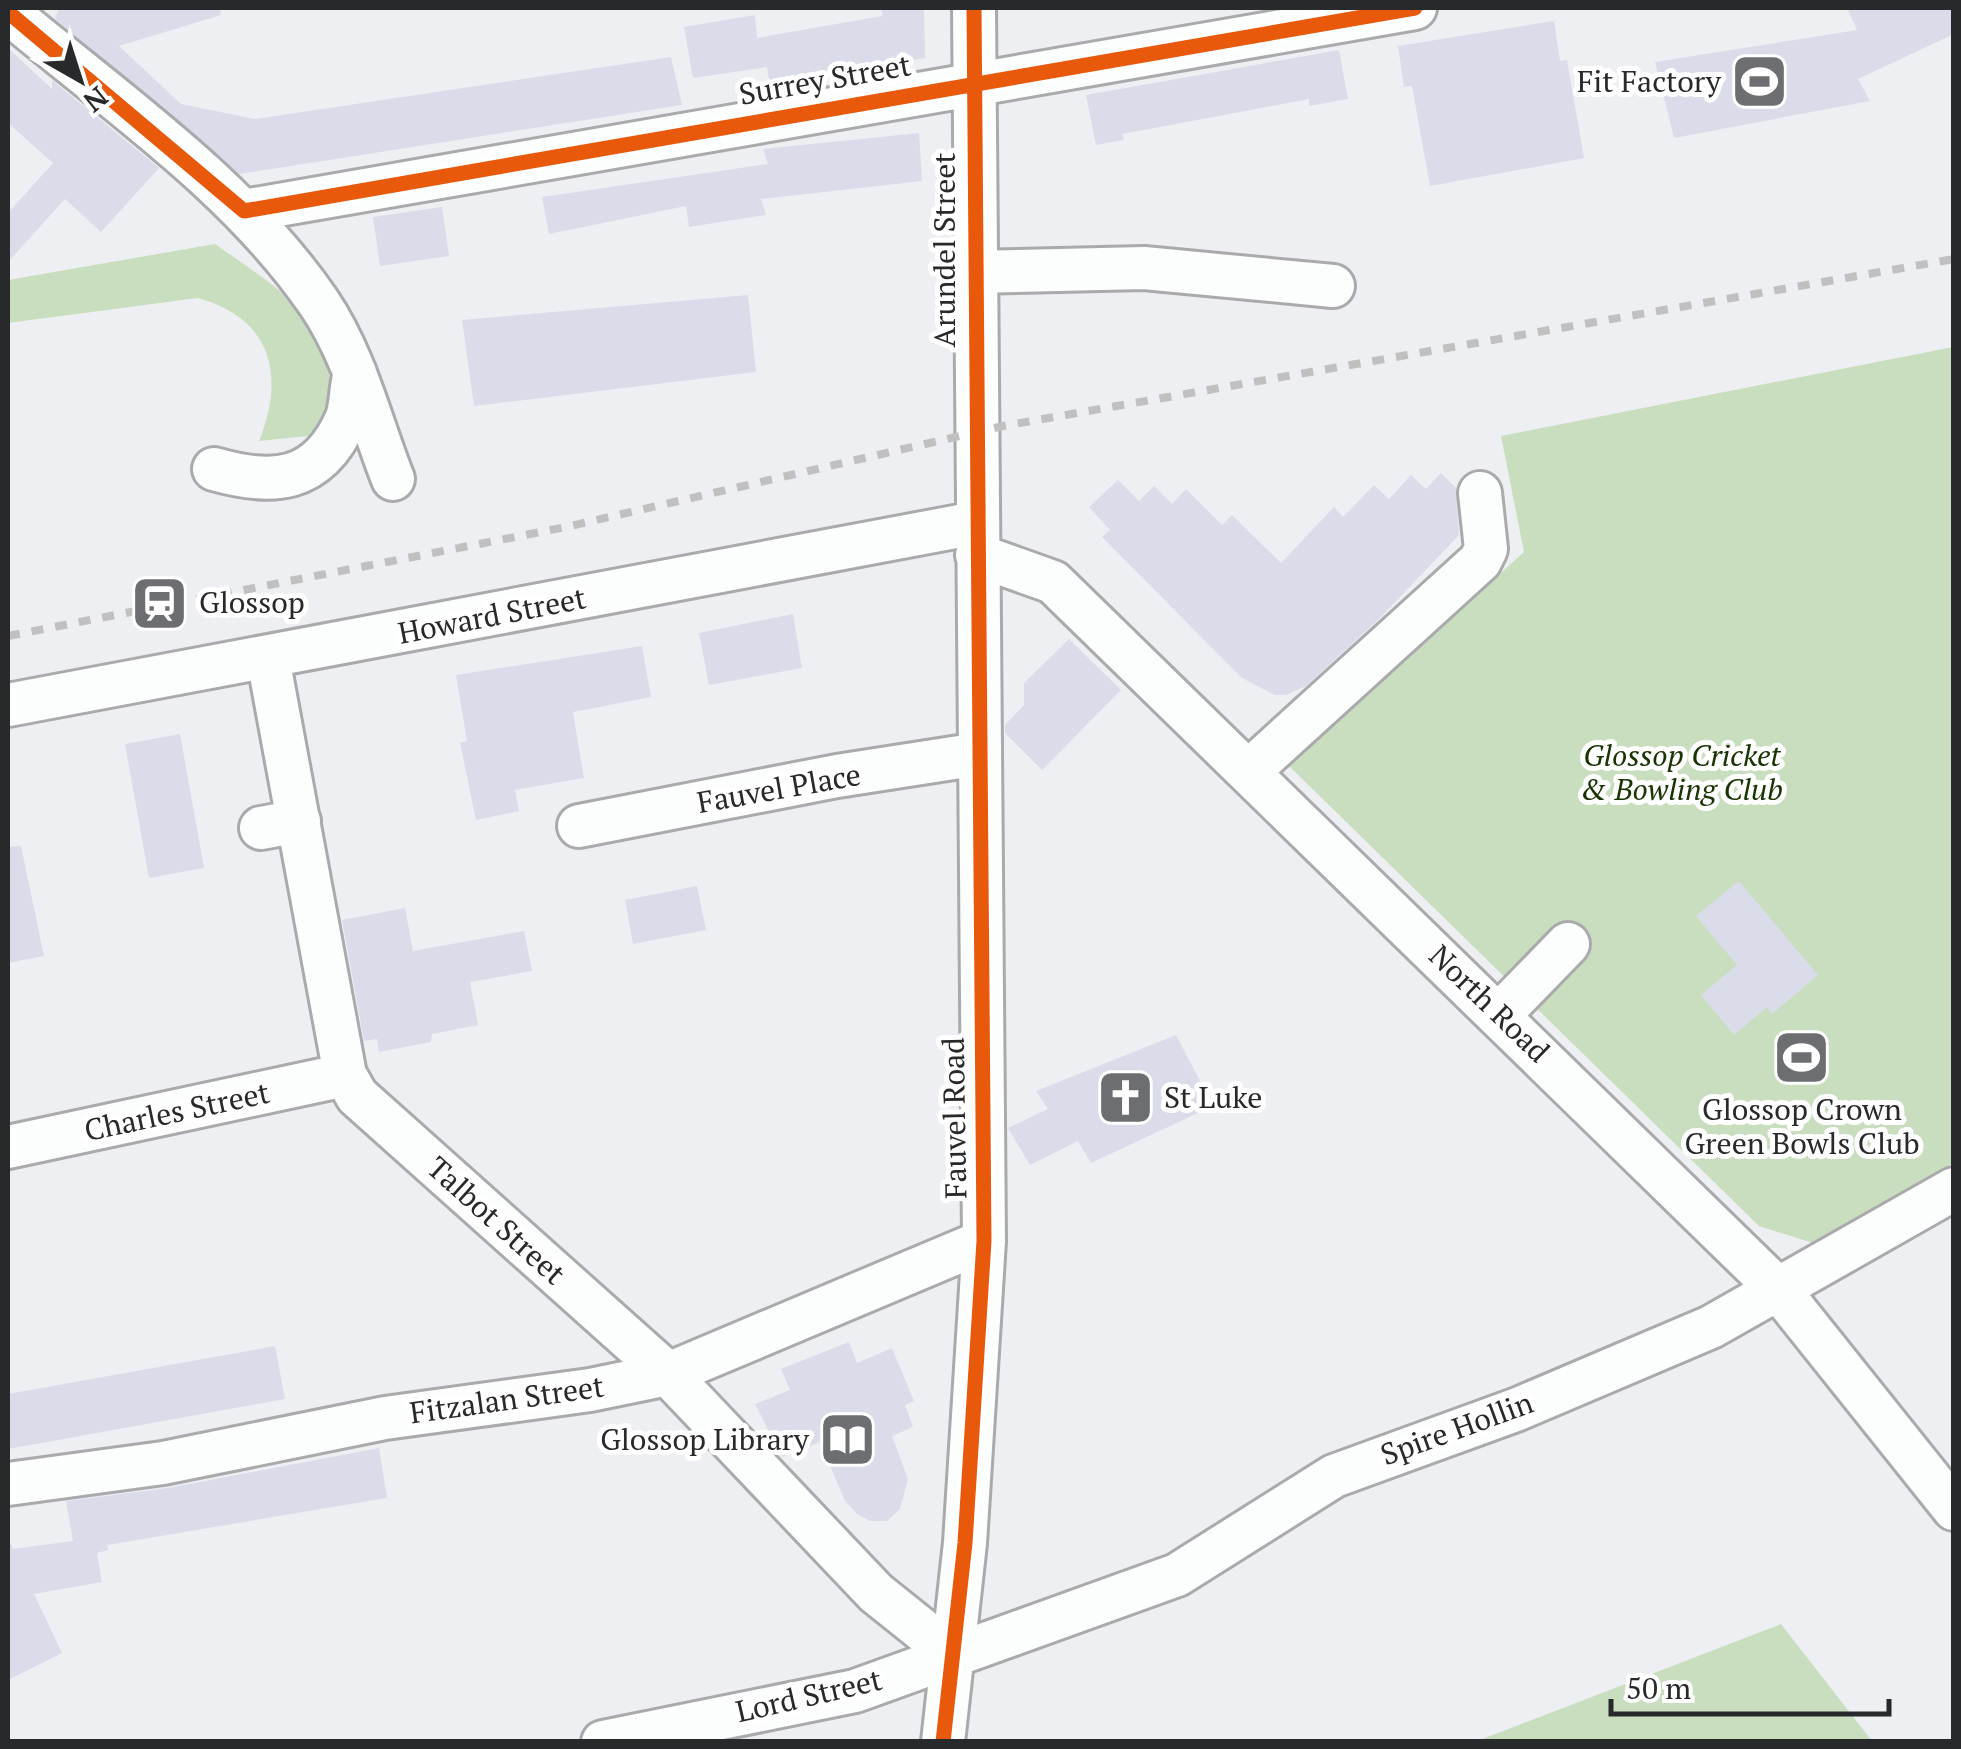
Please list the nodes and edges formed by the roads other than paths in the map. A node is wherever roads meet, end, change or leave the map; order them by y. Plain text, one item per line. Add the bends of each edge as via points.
1 (974, 8) edge
2 (1415, 8) edge
3 (8, 12) edge
4 (1316, 15) edge
5 (972, 82) junction
6 (244, 211) junction
7 (973, 272) junction
8 (1333, 286) dead end
9 (355, 373) junction
10 (214, 469) dead end
11 (393, 479) dead end
12 (1480, 493) dead end
13 (976, 524) junction
14 (268, 658) junction
15 (8, 705) edge
16 (979, 754) junction
17 (1248, 772) junction
18 (579, 826) dead end
19 (1568, 944) dead end
20 (1500, 1014) junction
21 (345, 1075) junction
22 (8, 1147) edge
23 (1954, 1189) edge
24 (984, 1241) junction
25 (1779, 1290) junction
26 (668, 1374) junction
27 (8, 1484) edge
28 (1954, 1509) edge
29 (956, 1657) junction
30 (602, 1742) edge
31 (943, 1742) edge

1 - 5 street, Arundel Street
2 - 4 street, Surrey Street
3 - 6 street
4 - 5 street, Surrey Street
5 - 6 street, Surrey Street
5 - 7 street, Arundel Street
6 - 9 street via 320,304
7 - 8 street via 1144,268
7 - 13 street, Arundel Street
9 - 10 street via 348,416 314,462 289,478 253,480
9 - 11 street
12 - 17 street via 1486,549 1480,561
13 - 14 street, Howard Street
13 - 16 street, Fauvel Road
13 - 17 street, North Road via 1053,582
14 - 15 street, Howard Street
14 - 21 street, Talbot Street via 280,825
16 - 18 street, Fauvel Place
16 - 24 street, Fauvel Road
17 - 20 street, North Road
19 - 20 street
20 - 25 street, North Road
21 - 22 street, Charles Street
21 - 26 street, Talbot Street via 356,1096
23 - 25 street, Spire Hollin
24 - 26 street, Fitzalan Street
24 - 29 street, Fauvel Road
25 - 28 street, North Road
25 - 29 street, Spire Hollin via 1518,1409 1334,1476 1177,1575
26 - 27 street, Fitzalan Street
26 - 29 street, Talbot Street via 876,1594
29 - 30 street, Lord Street via 855,1691
29 - 31 street, Fauvel Road

